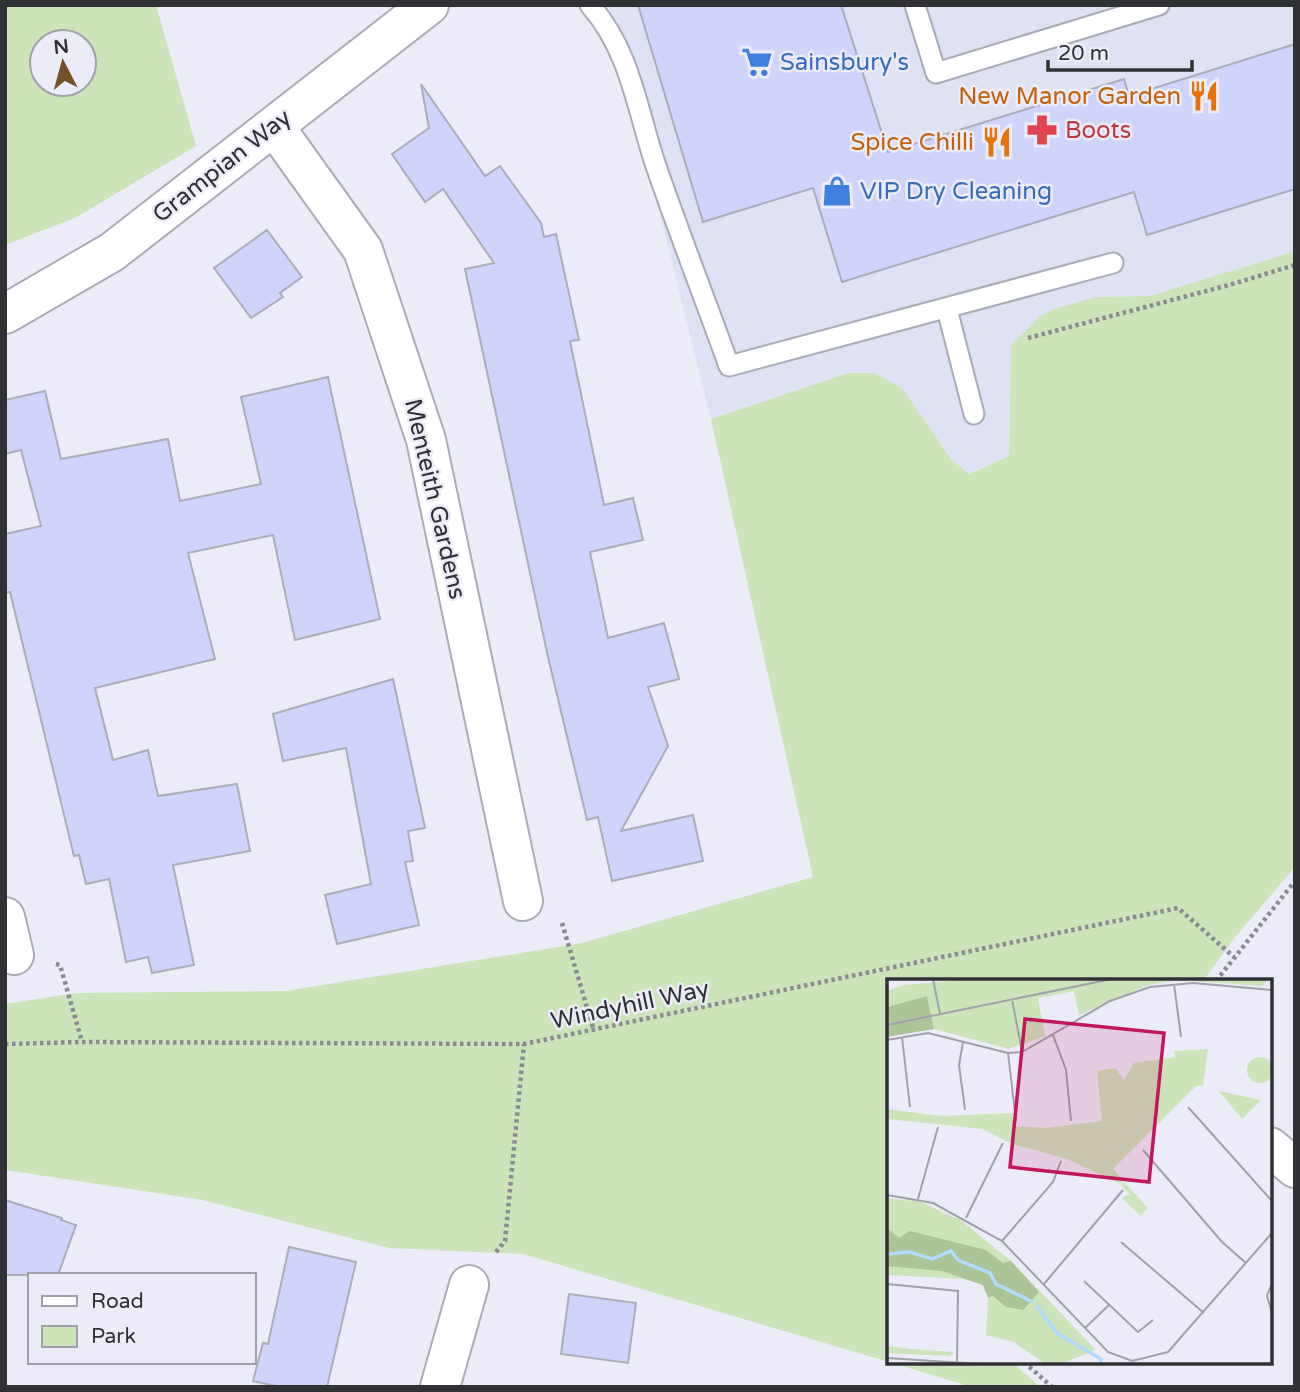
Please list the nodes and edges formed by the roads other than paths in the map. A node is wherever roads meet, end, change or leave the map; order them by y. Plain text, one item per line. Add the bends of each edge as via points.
1 (429, 5) edge
2 (590, 5) edge
3 (915, 5) edge
4 (1160, 5) edge
5 (274, 126) junction
6 (1113, 263) dead end
7 (947, 309) junction
8 (5, 314) edge
9 (974, 414) dead end
10 (523, 901) road end
11 (5, 917) edge
12 (14, 955) road end
13 (1272, 1149) edge
14 (1295, 1168) edge
15 (468, 1285) road end
16 (440, 1387) edge

1 - 5 street, Grampian Way
2 - 7 lane via 604,22 632,79 655,163 729,366
3 - 4 lane via 936,73
5 - 8 street, Grampian Way via 112,251
5 - 10 street, Menteith Gardens via 363,250 422,427
6 - 7 lane
7 - 9 lane
11 - 12 street
13 - 14 street
15 - 16 street

